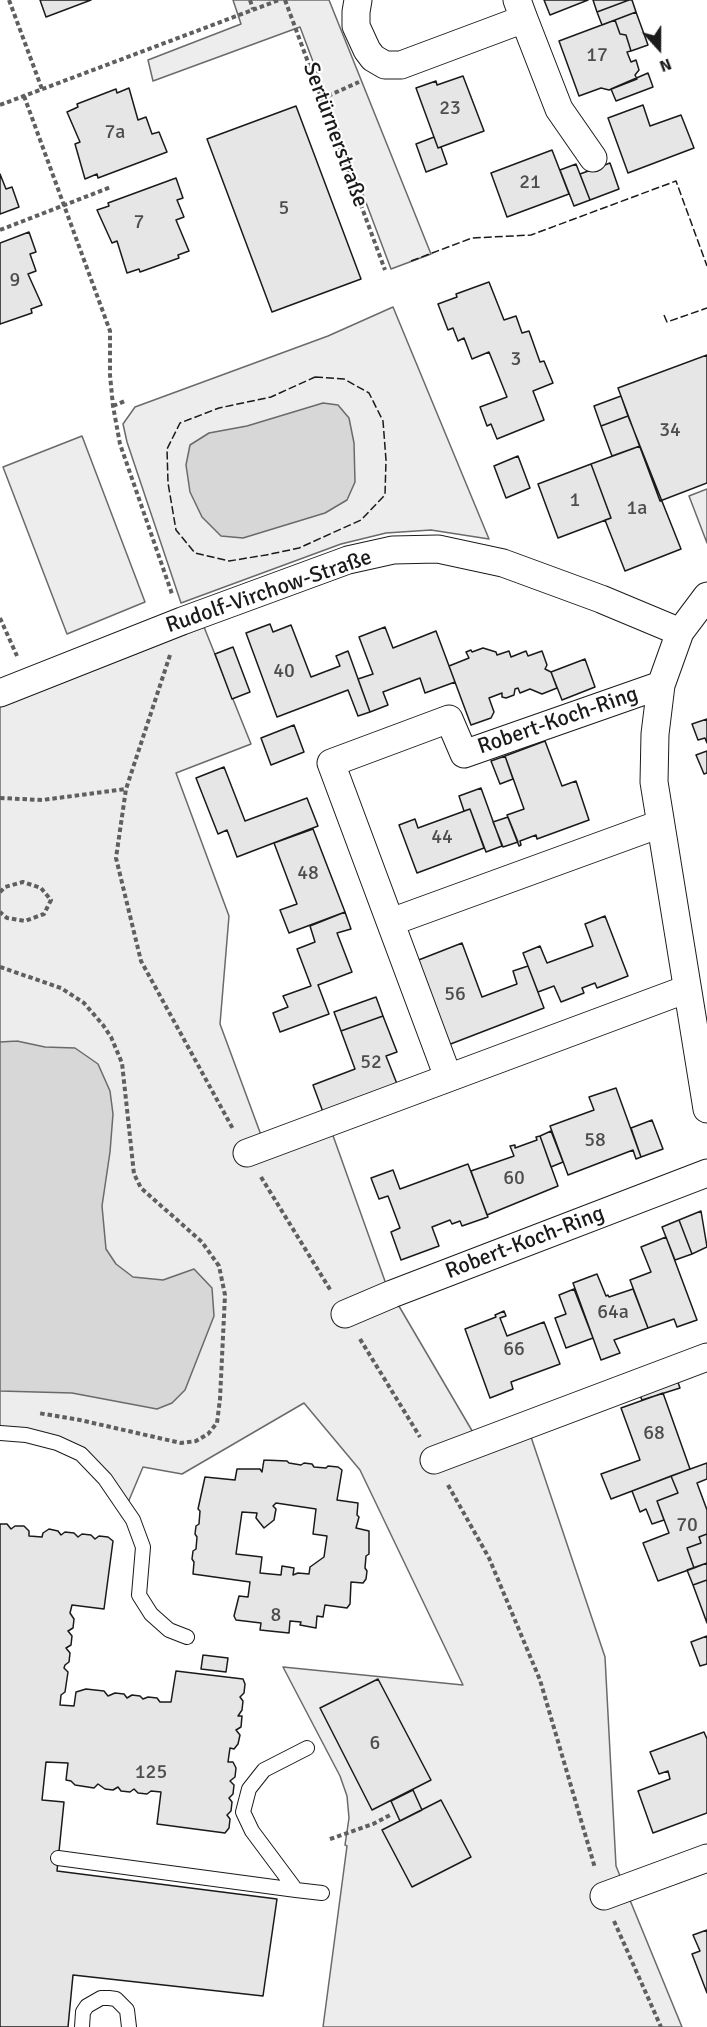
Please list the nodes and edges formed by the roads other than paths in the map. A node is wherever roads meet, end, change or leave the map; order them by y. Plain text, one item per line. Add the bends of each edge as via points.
1 (358, 0) edge
2 (521, 9) edge
3 (593, 158) dead end
4 (707, 596) edge
5 (680, 632) junction
6 (661, 685) junction
7 (0, 693) edge
8 (660, 824) junction
9 (391, 922) junction
10 (687, 989) junction
11 (702, 1047) edge
12 (448, 1077) junction
13 (707, 1109) edge
14 (247, 1153) dead end
15 (707, 1173) edge
16 (345, 1314) dead end
17 (707, 1357) edge
18 (0, 1433) edge
19 (435, 1460) dead end
20 (187, 1637) dead end
21 (307, 1748) dead end
22 (58, 1858) dead end
23 (707, 1858) edge
24 (296, 1890) junction
25 (322, 1893) dead end
26 (604, 1896) dead end
27 (82, 2027) edge
28 (132, 2027) edge

1 - 2 street via 356,26 361,40 373,58 385,65 401,65
2 - 3 street via 559,109
4 - 5 street, Robert-Koch-Ring
5 - 6 street, Robert-Koch-Ring
5 - 7 street, Rudolf-Virchow-Straße via 503,563 438,549 393,550 348,560
6 - 8 street, Robert-Koch-Ring via 654,782
6 - 9 street, Robert-Koch-Ring via 464,754 449,720 331,763
8 - 9 street
8 - 10 street, Robert-Koch-Ring
9 - 12 street, Robert-Koch-Ring
10 - 11 street, Robert-Koch-Ring
10 - 12 street
11 - 13 street, Robert-Koch-Ring
12 - 14 street
15 - 16 street, Robert-Koch-Ring
17 - 19 street
18 - 20 lane via 26,1435 81,1454 105,1479 133,1520 143,1547 139,1595 151,1614 169,1630
21 - 24 lane via 264,1770 249,1789 243,1812 252,1831
22 - 24 lane
23 - 26 street
24 - 25 lane
27 - 28 lane via 87,2006 109,1998 127,2010

